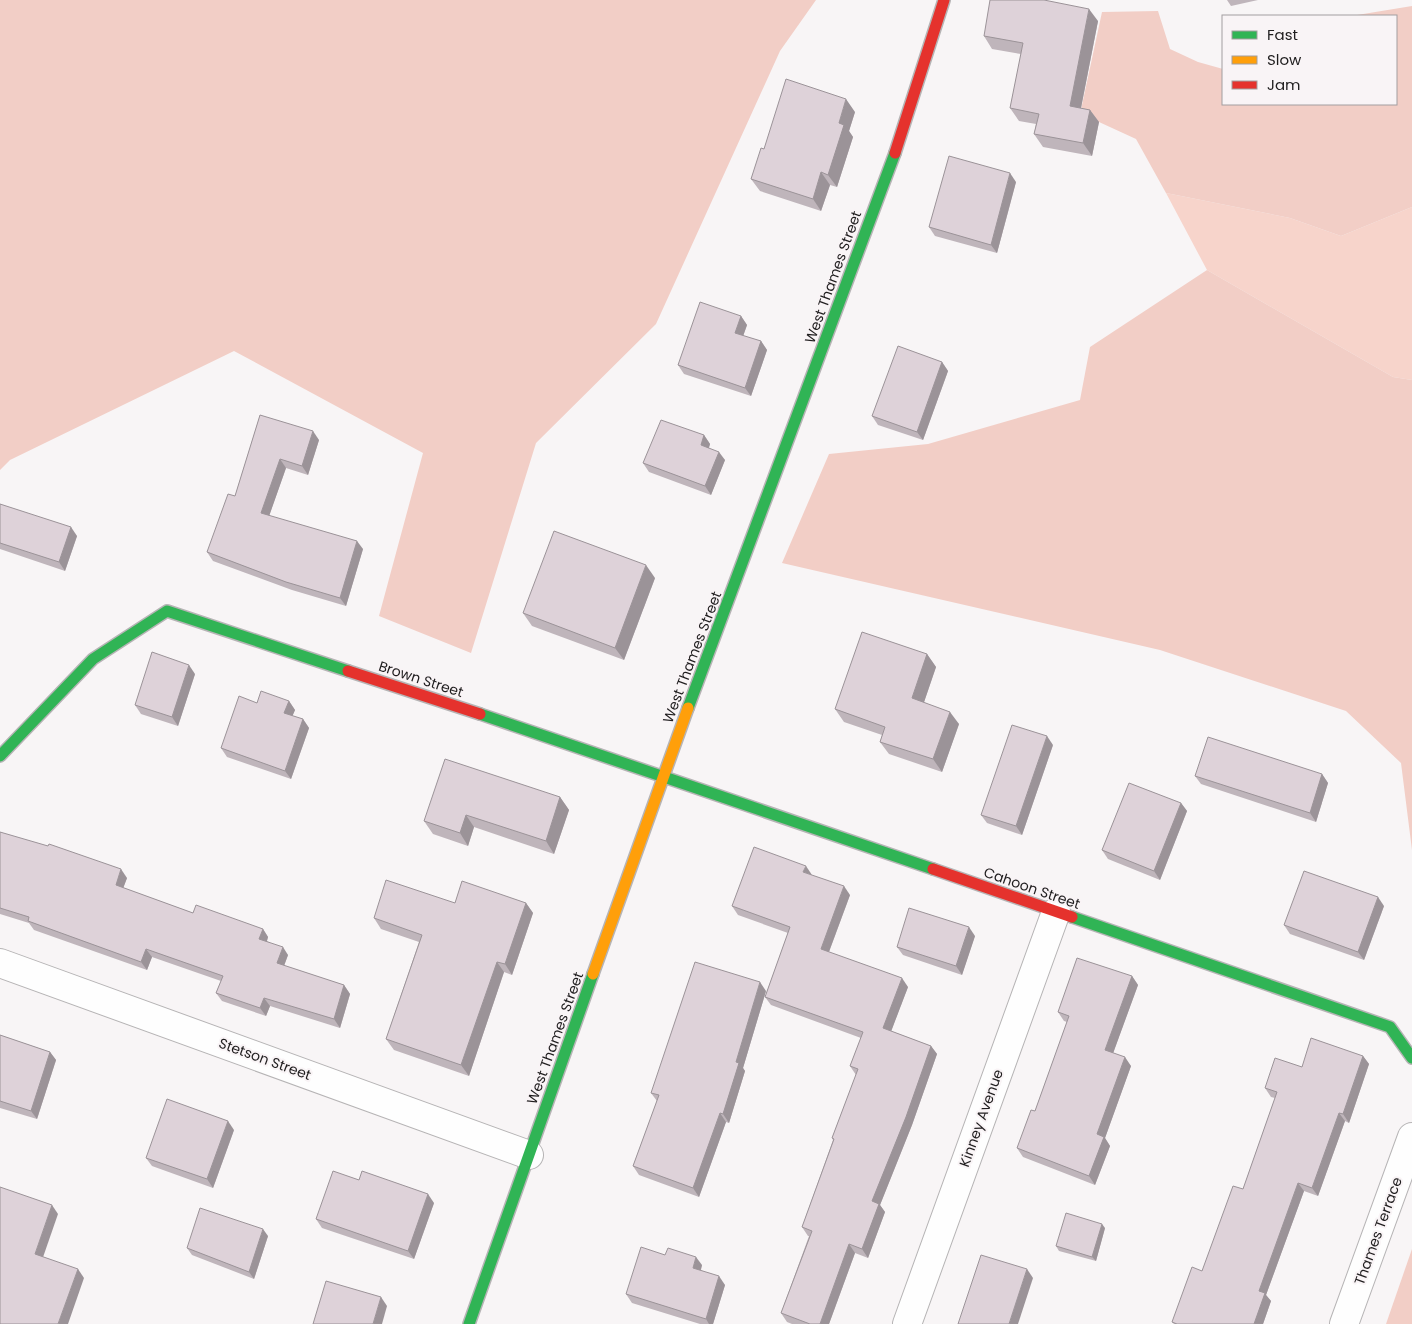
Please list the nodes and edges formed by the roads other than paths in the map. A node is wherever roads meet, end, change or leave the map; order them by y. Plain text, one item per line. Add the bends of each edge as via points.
1 (944, 0) edge
2 (0, 756) edge
3 (664, 775) junction
4 (1056, 912) junction
5 (0, 963) edge
6 (1412, 1058) edge
7 (1412, 1137) edge
8 (529, 1155) junction
9 (469, 1324) edge
10 (907, 1324) edge
11 (1344, 1324) edge

1 - 3 street, West Thames Street via 900,140
2 - 3 street, Brown Street via 93,660 167,610
3 - 4 street, Cahoon Street
3 - 8 street, West Thames Street
4 - 6 street, Cahoon Street via 1390,1028
4 - 10 street, Kinney Avenue
5 - 8 street, Stetson Street
7 - 11 street, Thames Terrace
8 - 9 street, West Thames Street

